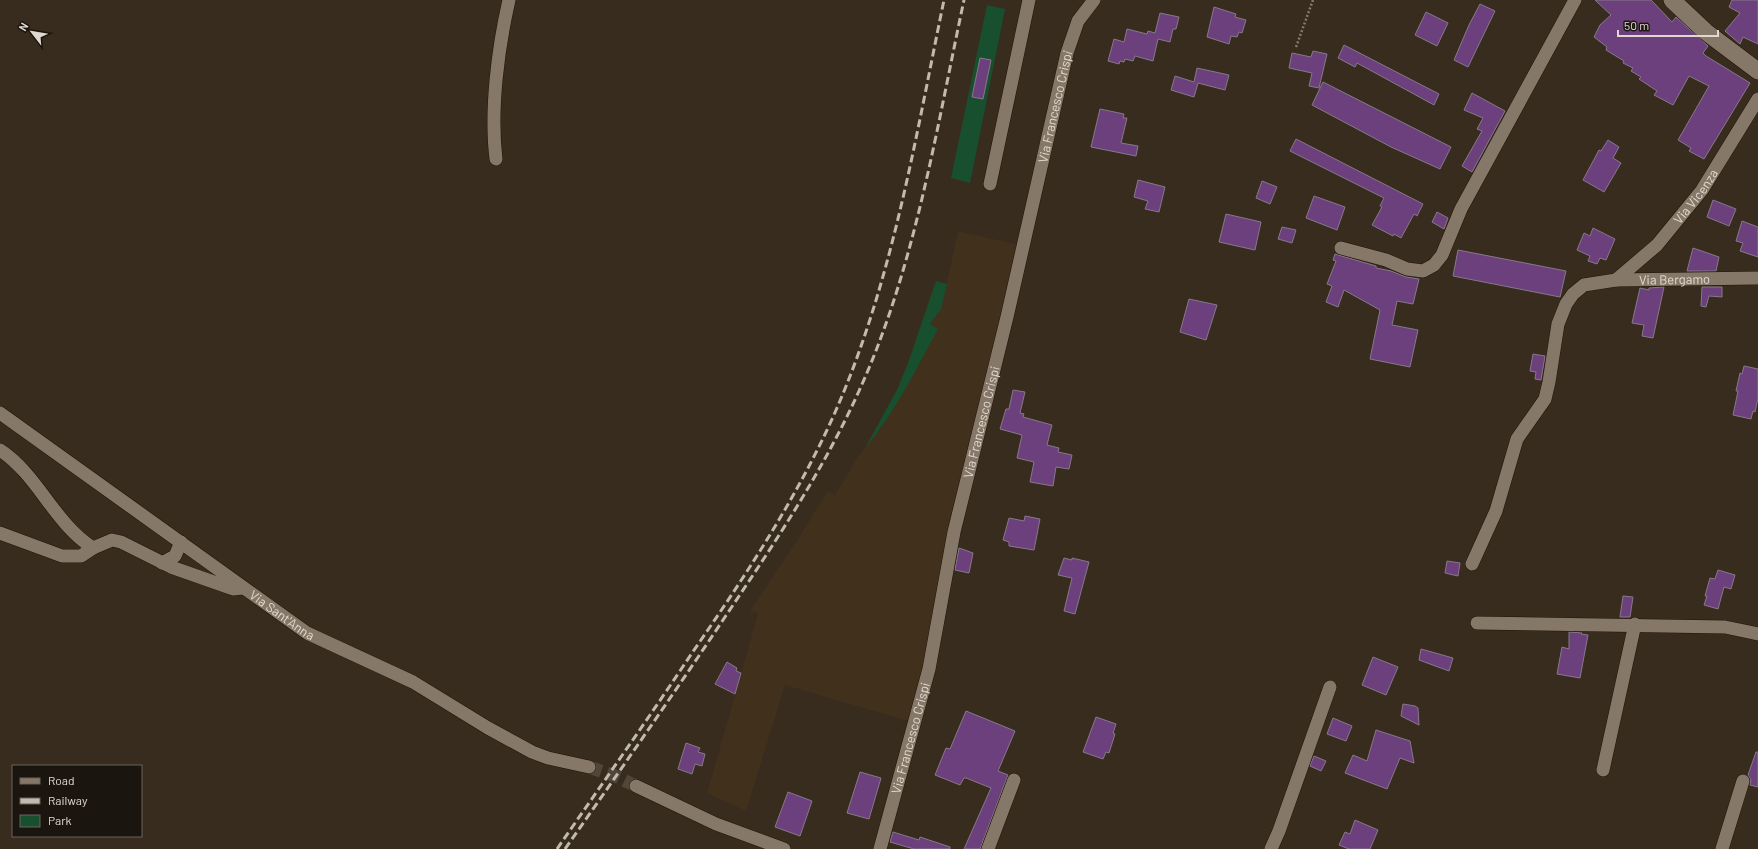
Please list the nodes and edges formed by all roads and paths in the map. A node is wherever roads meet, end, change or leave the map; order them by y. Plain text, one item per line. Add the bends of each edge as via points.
1 (509, 0) edge
2 (1029, 0) edge
3 (1094, 0) edge
4 (1313, 0) edge
5 (1575, 0) edge
6 (1672, 0) edge
7 (1296, 47) dead end
8 (1758, 71) edge
9 (1758, 99) edge
10 (496, 158) dead end
11 (990, 184) dead end
12 (1341, 248) dead end
13 (1758, 278) edge
14 (1616, 280) junction
15 (0, 413) edge
16 (0, 450) edge
17 (0, 533) edge
18 (181, 542) junction
19 (93, 548) junction
20 (162, 563) junction
21 (1472, 564) dead end
22 (243, 588) junction
23 (1477, 623) dead end
24 (1635, 624) junction
25 (1758, 634) edge
26 (1330, 687) dead end
27 (589, 767) tunnel mouth
28 (1602, 770) dead end
29 (1014, 780) dead end
30 (1743, 781) dead end
31 (636, 786) tunnel mouth
32 (784, 849) edge
33 (880, 849) edge
34 (988, 849) edge
35 (1271, 849) edge
36 (1722, 849) edge

1 - 10 street via 497,74 494,113
2 - 11 street
3 - 33 street, Via Francesco Crispi via 1078,21 1067,53 1007,317 954,532 928,669
4 - 7 path
5 - 12 street via 1461,209 1442,255 1434,265 1423,271 1407,269 1386,260
6 - 8 street via 1706,32
9 - 14 street, Via Vicenza via 1702,190 1657,245
13 - 14 street, Via Bergamo
14 - 21 street, Via Bergamo via 1584,285 1566,304 1558,324 1550,382 1545,399 1517,438 1496,511
15 - 18 street
16 - 19 street via 28,475 51,506 84,542
17 - 19 street, Via Sant'Anna via 62,556 81,556
18 - 20 street via 176,556
18 - 22 street
19 - 20 street, Via Sant'Anna via 112,540
20 - 22 street, Via Sant'Anna via 233,589
22 - 27 street, Via Sant'Anna via 307,634 413,682 532,752
23 - 24 street
24 - 25 street via 1725,627
24 - 28 street
26 - 35 street
29 - 34 street
30 - 36 street
31 - 32 street via 716,824

